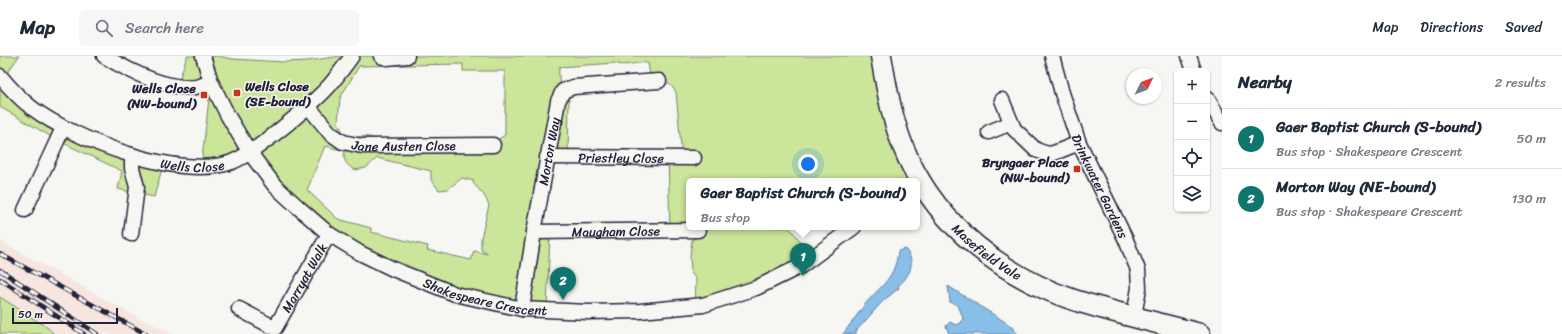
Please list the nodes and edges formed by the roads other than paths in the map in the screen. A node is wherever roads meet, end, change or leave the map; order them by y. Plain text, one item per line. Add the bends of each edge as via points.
1 (104, 56) edge
2 (203, 56) edge
3 (352, 56) edge
4 (381, 56) edge
5 (406, 56) edge
6 (881, 56) edge
7 (1052, 56) edge
8 (1189, 56) edge
9 (1193, 68) edge
10 (0, 76) edge
11 (659, 80) dead end
12 (211, 82) junction
13 (1002, 100) dead end
14 (1210, 103) edge
15 (308, 106) junction
16 (1011, 123) junction
17 (1222, 123) edge
18 (63, 128) junction
19 (989, 132) dead end
20 (1079, 143) junction
21 (493, 144) dead end
22 (250, 153) junction
23 (132, 155) junction
24 (547, 157) junction
25 (694, 158) dead end
26 (915, 178) edge
27 (920, 185) edge
28 (25, 210) dead end
29 (698, 230) dead end
30 (850, 230) edge
31 (534, 232) junction
32 (131, 234) dead end
33 (329, 234) junction
34 (240, 309) dead end
35 (522, 309) junction
36 (1134, 316) junction
37 (1200, 334) edge

1 - 12 street via 143,76 171,85 198,87
2 - 12 street, Shakespeare Crescent
3 - 15 street, Wells Close via 329,86
4 - 5 street
6 - 26 street, Masefield Vale via 897,129
7 - 20 street, Drinkwater Gardens
8 - 9 street
10 - 18 street, Wells Close via 12,91 32,108
11 - 24 street, Morton Way via 572,87 563,91 558,101
12 - 22 street, Shakespeare Crescent
13 - 16 street
14 - 17 street
15 - 21 street, Jane Austen Close via 330,133 343,142 362,146
15 - 22 street, Wells Close
16 - 19 street
16 - 20 street via 1017,134 1042,153 1054,153
18 - 23 street, Wells Close
18 - 28 street
20 - 36 street, Drinkwater Gardens via 1138,270 1139,288
22 - 23 street, Wells Close via 233,161 201,167 183,166
22 - 33 street, Shakespeare Crescent via 275,186
23 - 32 street via 132,168 137,187
24 - 25 street, Priestley Close
24 - 31 street, Morton Way
27 - 36 street, Masefield Vale via 955,226 1004,266 1073,300
29 - 31 street, Maugham Close
30 - 35 street, Shakespeare Crescent via 801,266 756,288 703,305 640,311
31 - 35 street, Morton Way
33 - 34 street, Marryat Walk via 275,328
33 - 35 street, Shakespeare Crescent via 393,269 455,294
36 - 37 street, Masefield Vale

